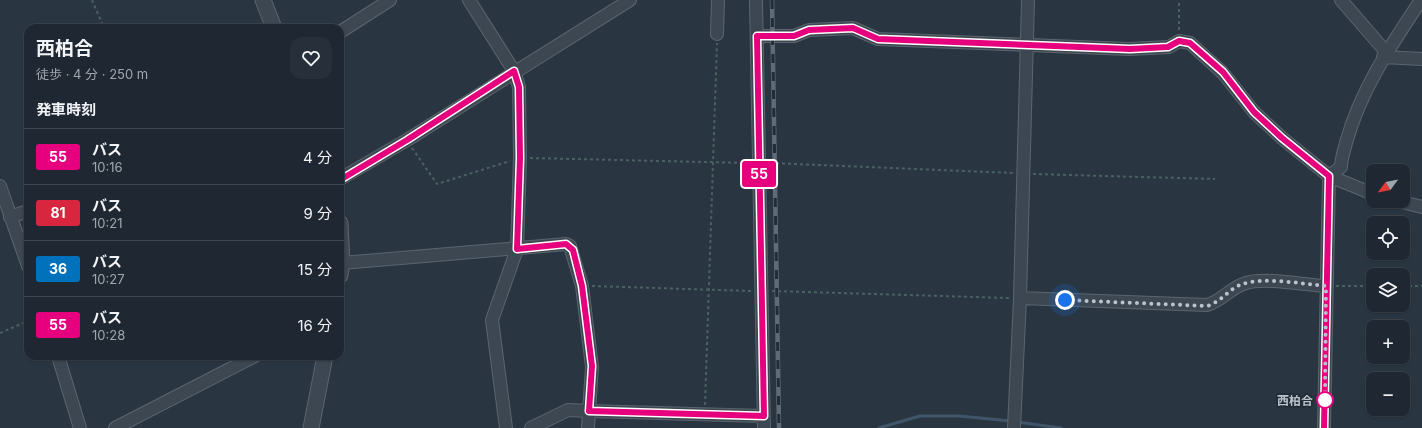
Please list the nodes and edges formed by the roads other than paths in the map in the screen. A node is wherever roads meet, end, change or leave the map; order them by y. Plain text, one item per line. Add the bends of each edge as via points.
1 (263, 0) edge
2 (390, 0) edge
3 (469, 0) edge
4 (630, 0) edge
5 (718, 0) edge
6 (756, 0) edge
7 (1028, 0) edge
8 (1341, 0) edge
9 (1421, 0) edge
10 (272, 24) edge
11 (344, 29) edge
12 (717, 34) road end
13 (757, 36) junction
14 (1027, 45) junction
15 (1385, 55) junction
16 (1422, 59) edge
17 (514, 71) junction
18 (1329, 176) junction
19 (344, 178) edge
20 (0, 186) edge
21 (1366, 191) edge
22 (1410, 204) edge
23 (1422, 206) edge
24 (24, 212) edge
25 (10, 217) junction
26 (517, 249) junction
27 (24, 255) edge
28 (344, 269) edge
29 (1326, 286) junction
30 (1020, 298) junction
31 (59, 360) edge
32 (247, 360) edge
33 (324, 360) edge
34 (589, 411) junction
35 (764, 422) edge
36 (80, 428) edge
37 (115, 428) edge
38 (311, 428) edge
39 (506, 428) edge
40 (532, 428) edge
41 (588, 428) edge
42 (1014, 428) edge
43 (1324, 428) edge

1 - 10 street
2 - 11 street
3 - 17 street
4 - 17 street
5 - 12 street
6 - 13 street
7 - 14 street
8 - 15 street
9 - 15 street
13 - 14 street via 794,36 809,30 853,28 878,39
13 - 35 street
14 - 18 street via 1130,49 1168,47 1179,41 1190,43 1223,72 1254,112
14 - 30 street
15 - 16 street
15 - 18 street via 1364,95 1349,132 1342,167
17 - 19 street
17 - 26 street via 519,87
18 - 21 street
18 - 29 street
20 - 25 street
22 - 23 street
24 - 25 street
25 - 27 street
26 - 28 street
26 - 34 street via 566,244 570,246 582,286 592,366
26 - 39 street via 492,320
29 - 30 street via 1248,282 1207,306
29 - 43 street
30 - 42 street
31 - 36 street
32 - 37 street
33 - 38 street
34 - 35 street via 705,414
34 - 40 street via 568,410
34 - 41 street

